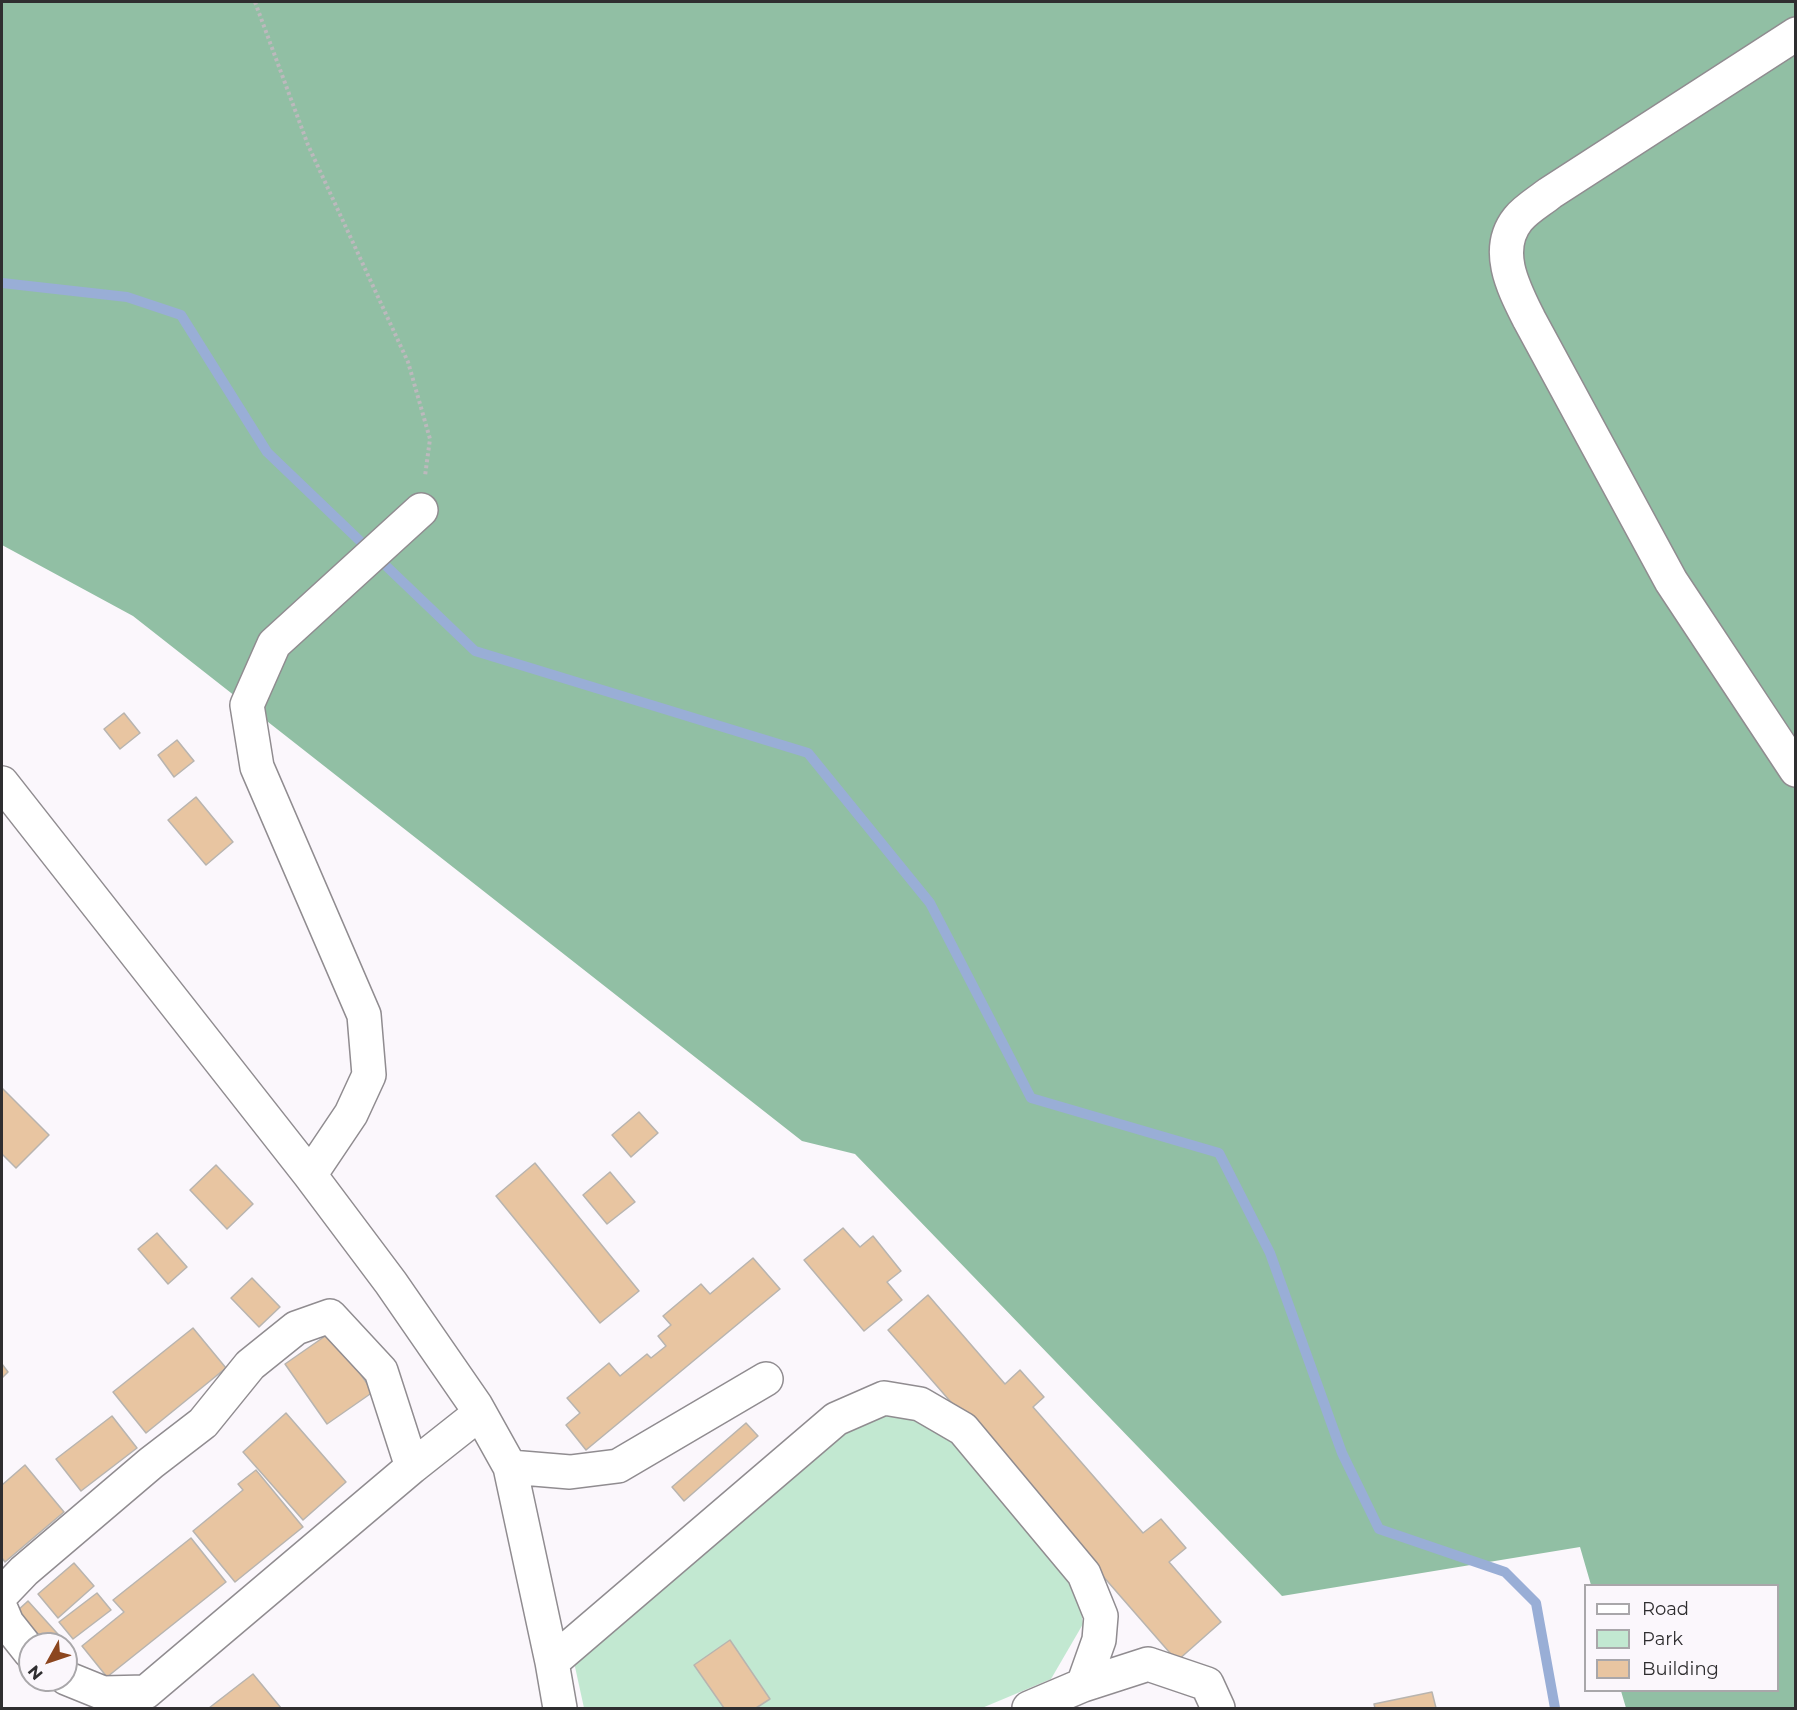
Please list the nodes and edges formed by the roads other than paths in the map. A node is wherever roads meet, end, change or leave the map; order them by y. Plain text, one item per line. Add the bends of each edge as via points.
1 (1796, 34) edge
2 (420, 510) road end
3 (1796, 770) edge
4 (2, 783) edge
5 (310, 1175) junction
6 (766, 1379) dead end
7 (479, 1414) junction
8 (412, 1467) junction
9 (510, 1467) junction
10 (2, 1594) edge
11 (2, 1611) edge
12 (18, 1637) edge
13 (552, 1662) junction
14 (78, 1683) edge
15 (1083, 1685) junction
16 (560, 1708) edge
17 (1029, 1708) edge
18 (1218, 1708) edge

1 - 3 street via 1550,193 1518,219 1509,234 1506,259 1528,319 1671,581
2 - 5 street via 274,644 247,705 257,767 364,1015 369,1074 351,1113
4 - 5 street
5 - 7 street via 444,1358
6 - 9 street via 618,1466 570,1472
7 - 8 street
7 - 9 street
8 - 10 street via 381,1371 330,1316 296,1328 250,1365 203,1424 151,1463
8 - 14 street via 146,1692 103,1693
9 - 13 street
11 - 12 street
13 - 15 street via 836,1419 884,1398 920,1404 963,1429 1084,1574 1101,1616 1100,1640
13 - 16 street
15 - 17 street
15 - 18 street via 1148,1664 1208,1684

